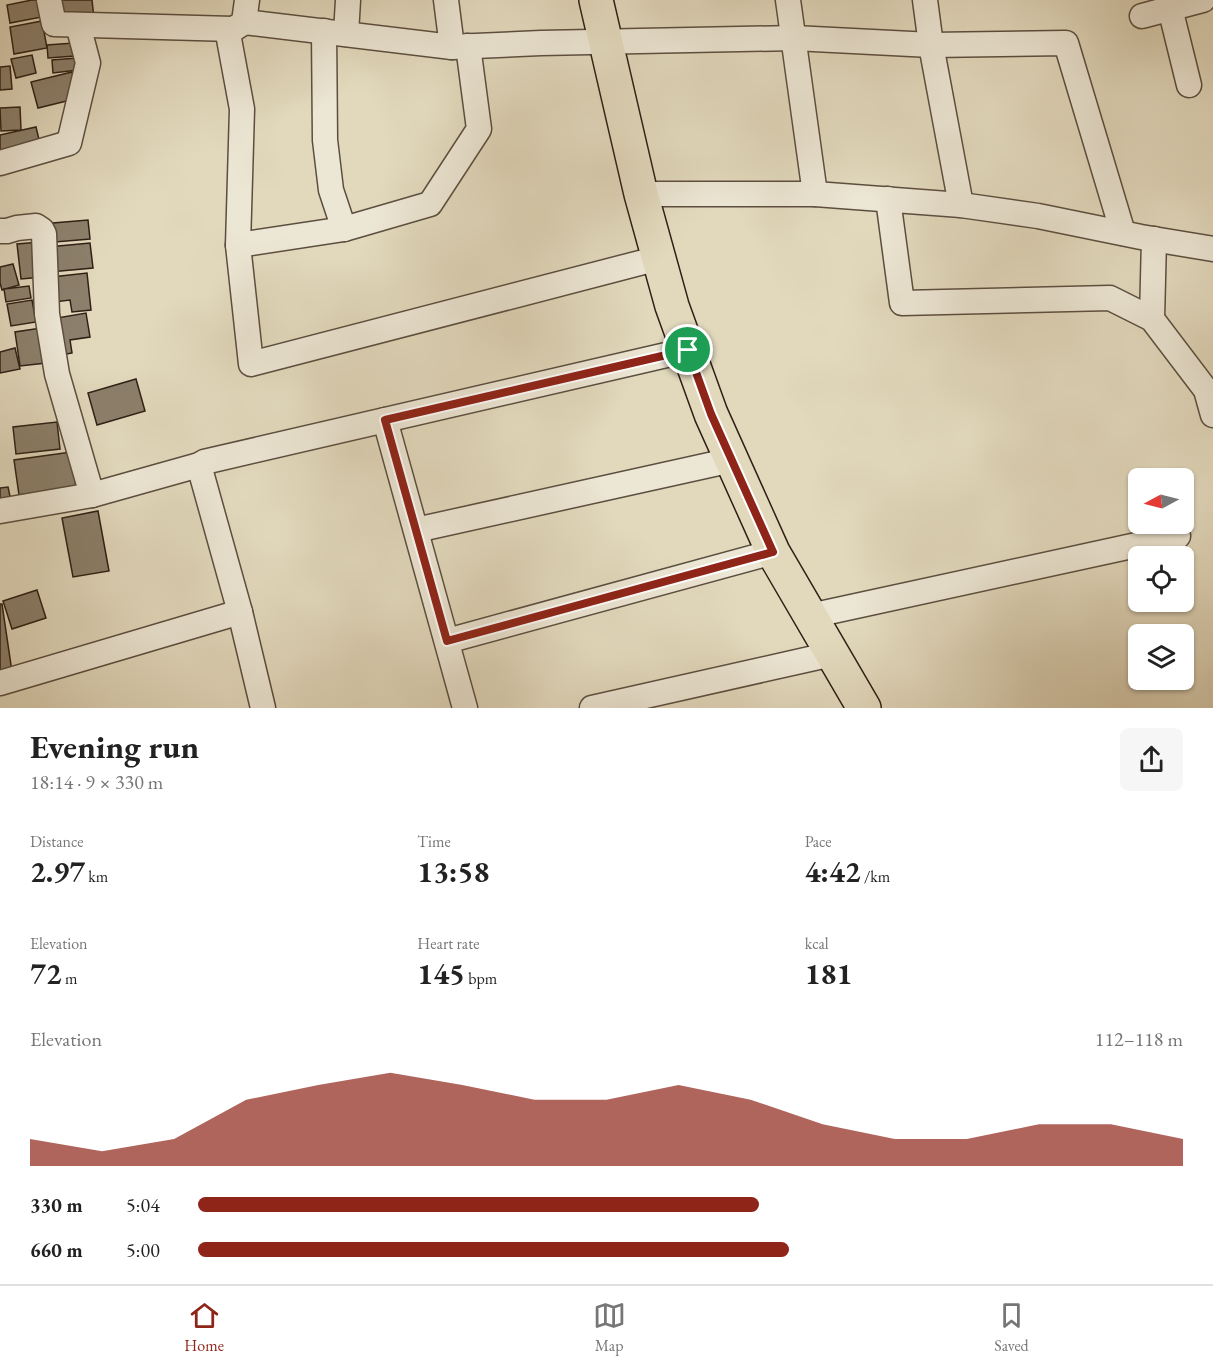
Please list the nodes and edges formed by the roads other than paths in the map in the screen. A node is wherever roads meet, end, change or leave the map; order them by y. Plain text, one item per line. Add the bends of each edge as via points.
1 (49, 0) edge
2 (348, 0) edge
3 (446, 0) edge
4 (596, 0) edge
5 (788, 0) edge
6 (925, 0) edge
7 (1203, 0) edge
8 (1170, 8) junction
9 (1142, 16) dead end
10 (241, 17) edge
11 (78, 25) junction
12 (335, 33) junction
13 (794, 38) junction
14 (606, 42) junction
15 (930, 45) junction
16 (460, 47) junction
17 (1189, 85) dead end
18 (0, 163) edge
19 (641, 194) junction
20 (814, 194) junction
21 (888, 199) junction
22 (961, 205) junction
23 (344, 229) junction
24 (0, 231) edge
25 (1123, 233) junction
26 (1154, 239) junction
27 (238, 245) junction
28 (1213, 249) edge
29 (659, 258) junction
30 (1152, 319) junction
31 (688, 350) junction
32 (1213, 415) edge
33 (385, 420) junction
34 (732, 460) junction
35 (199, 465) junction
36 (92, 495) junction
37 (0, 511) edge
38 (416, 530) junction
39 (1178, 536) dead end
40 (773, 552) junction
41 (240, 612) junction
42 (810, 616) junction
43 (447, 641) junction
44 (832, 654) junction
45 (0, 683) edge
46 (263, 708) edge
47 (465, 708) edge
48 (592, 708) edge
49 (864, 708) edge

1 - 11 street via 54,24
2 - 12 street
3 - 16 street
4 - 14 main road
5 - 13 street
6 - 15 street
7 - 8 street
8 - 9 street
8 - 17 street
10 - 11 street
10 - 12 street
10 - 27 street via 230,33 243,109
11 - 18 street via 88,63 69,143
12 - 16 street
12 - 23 street via 325,140 331,190
13 - 14 street
13 - 15 street
13 - 20 street
14 - 16 street
14 - 19 main road
15 - 22 street
15 - 25 street via 1066,43
16 - 23 street via 479,129 429,204
19 - 20 street
19 - 29 main road
20 - 21 street
21 - 22 street
21 - 30 street via 902,303 1110,298
22 - 25 street
23 - 27 street
24 - 36 street via 36,226 44,234 47,314 57,374
25 - 26 street
26 - 28 street
26 - 30 street
27 - 29 street via 251,364
29 - 31 main road
30 - 32 street via 1206,390
31 - 33 street
31 - 34 main road
33 - 35 street
33 - 38 street
34 - 38 street
34 - 40 main road
35 - 36 street
35 - 41 street
36 - 37 street
38 - 43 street
39 - 42 street
40 - 42 main road
40 - 43 street
41 - 45 street
41 - 46 street
42 - 44 main road
43 - 47 street
44 - 48 street
44 - 49 main road

